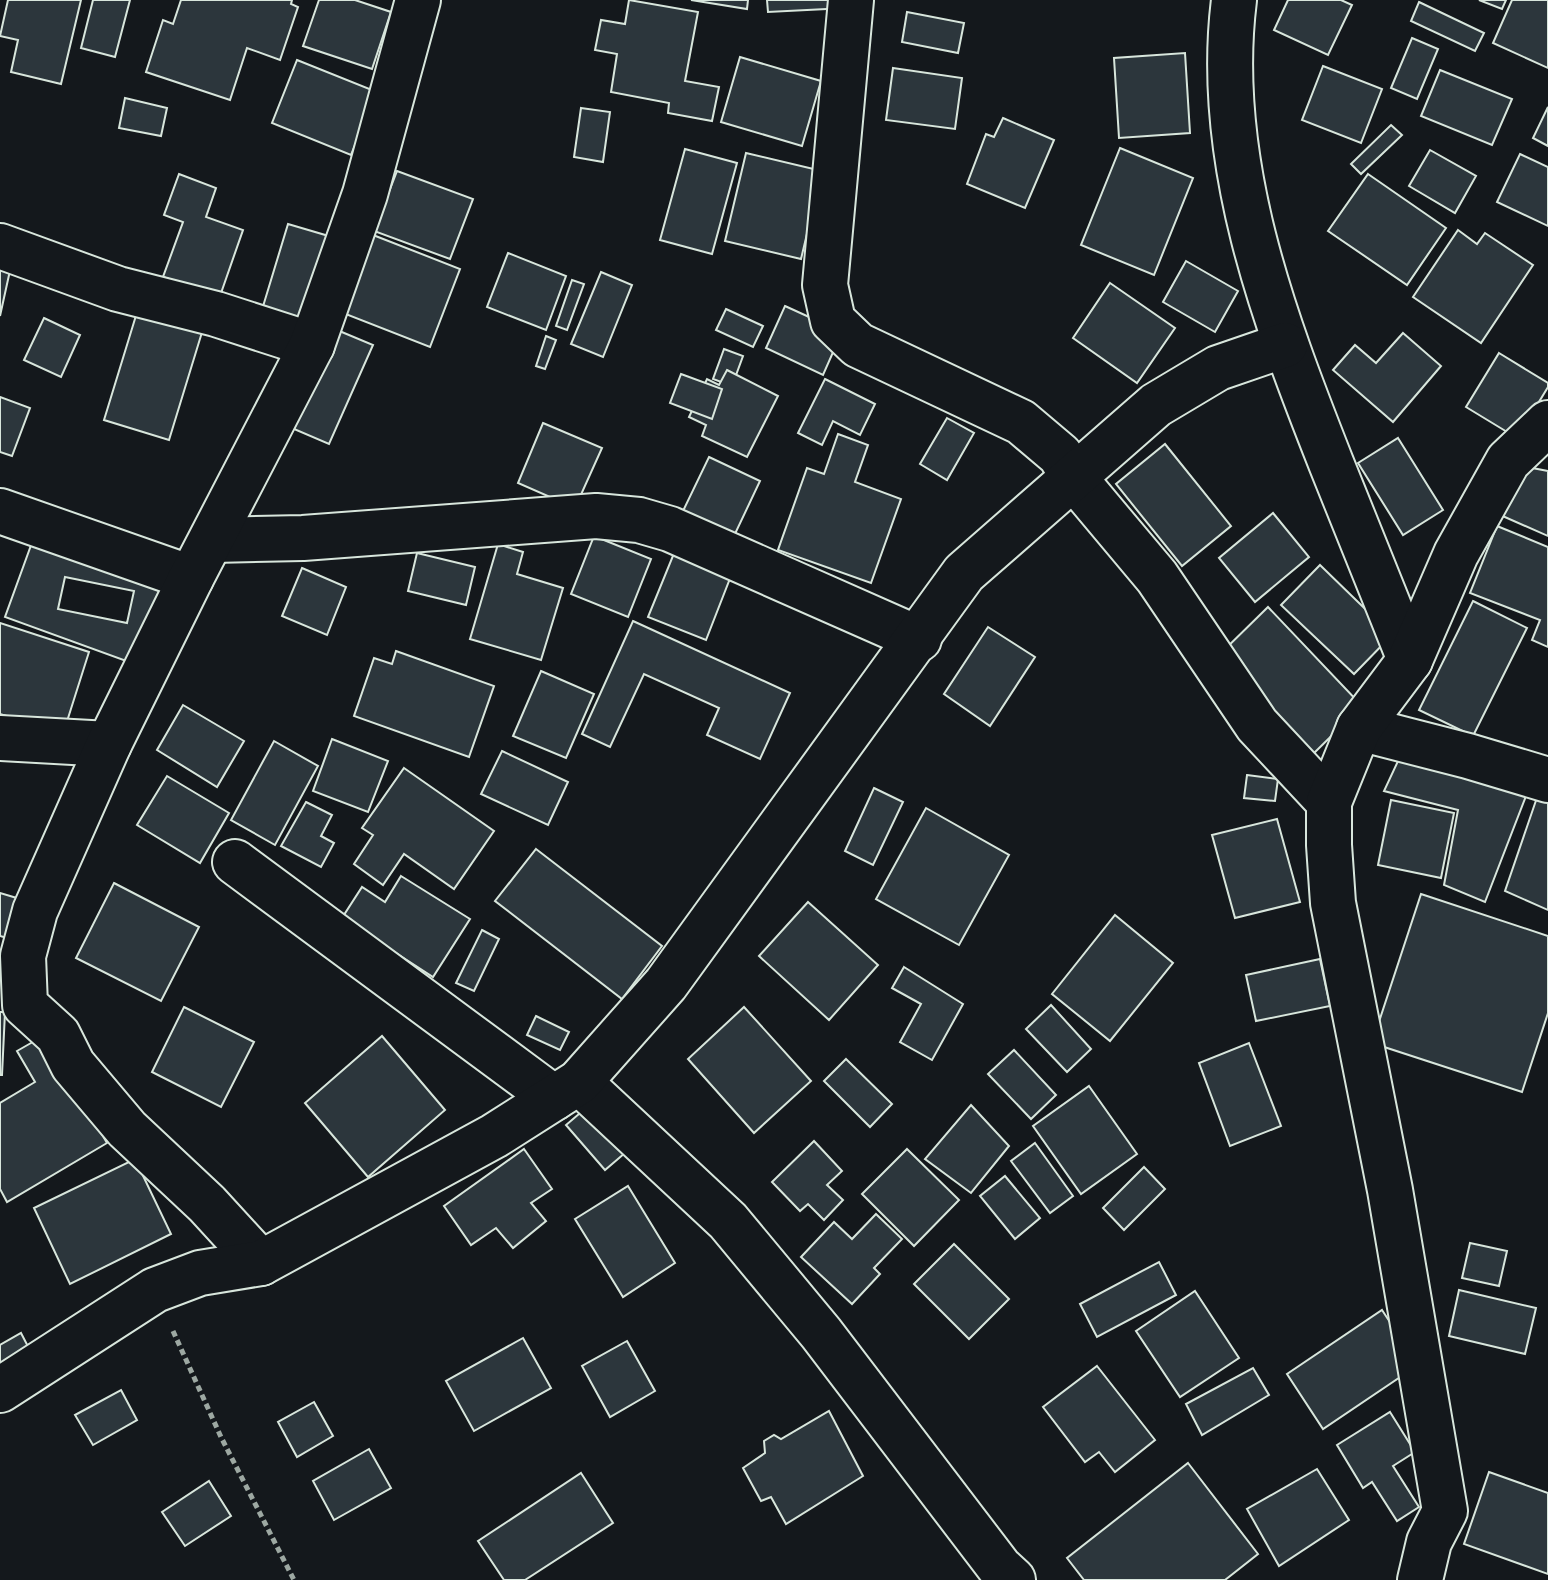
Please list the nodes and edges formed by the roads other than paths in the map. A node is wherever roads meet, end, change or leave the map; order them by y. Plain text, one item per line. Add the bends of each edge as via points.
1 (418, 0) edge
2 (851, 0) edge
3 (1234, 0) edge
4 (0, 246) edge
5 (312, 345) junction
6 (1285, 345) junction
7 (1548, 423) edge
8 (1074, 478) junction
9 (0, 511) edge
10 (213, 540) junction
11 (191, 578) junction
12 (919, 639) junction
13 (1410, 660) junction
14 (1359, 728) junction
15 (0, 738) edge
16 (109, 744) junction
17 (1548, 780) edge
18 (1329, 802) junction
19 (235, 862) dead end
20 (566, 1090) junction
21 (261, 1263) junction
22 (0, 1390) edge
23 (997, 1576) edge
24 (1420, 1580) edge

1 - 5 street via 365,194
2 - 8 street via 825,285 833,321 858,345 1021,422 1060,455
3 - 6 street via 1231,120 1243,192
4 - 5 street via 118,289
5 - 10 street
6 - 8 street via 1218,368 1156,405
6 - 13 street
7 - 13 street via 1508,461 1456,554
8 - 12 street via 964,573
8 - 18 street via 1157,577 1257,725
9 - 11 street
10 - 11 street
10 - 12 street via 596,516 639,520
11 - 16 street
12 - 20 street via 666,984
13 - 14 street
14 - 17 street
14 - 18 street
15 - 16 street
16 - 21 street via 35,911 23,956 25,1005 58,1035 73,1065 127,1129
18 - 24 street via 1333,903 1390,1190 1445,1511 1429,1542
19 - 20 street
20 - 21 street via 494,1136
20 - 23 street via 728,1221 821,1333
21 - 22 street via 200,1273 155,1290

